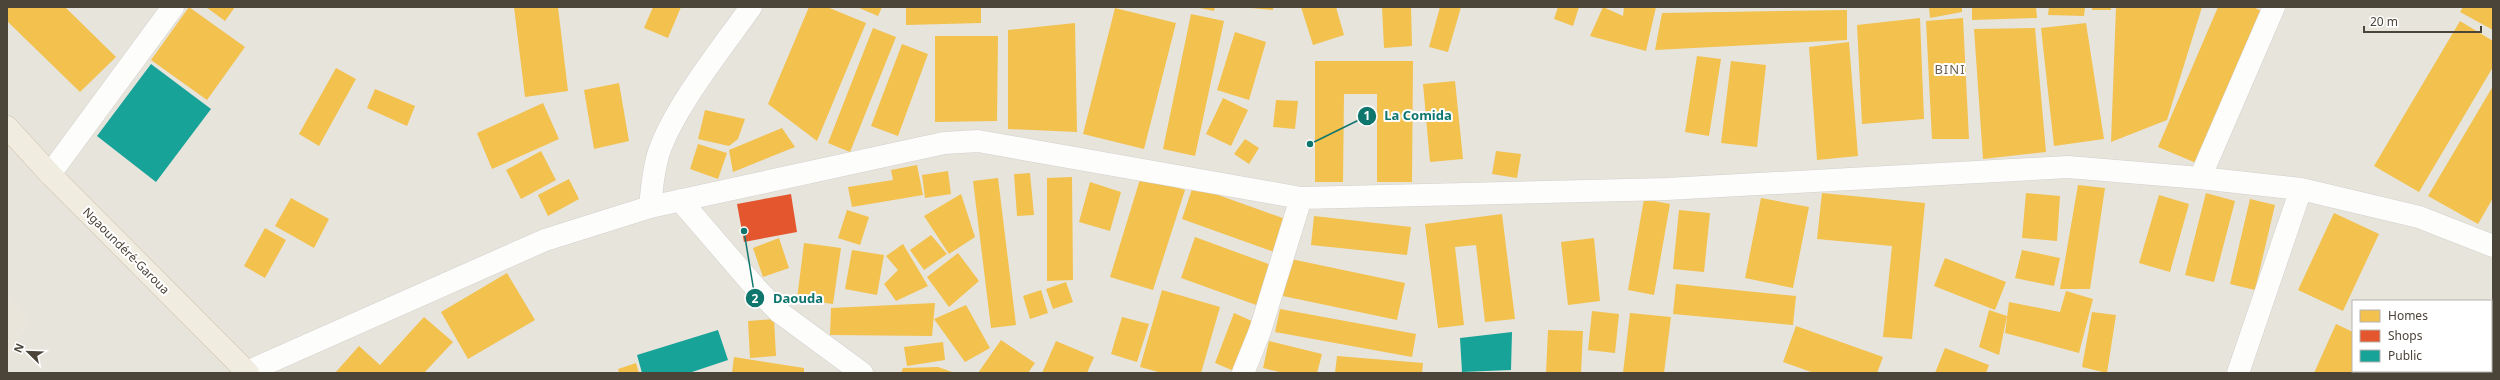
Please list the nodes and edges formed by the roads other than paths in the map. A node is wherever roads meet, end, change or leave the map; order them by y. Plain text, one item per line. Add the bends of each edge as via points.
1 (173, 7) edge
2 (751, 7) edge
3 (2274, 7) edge
4 (7, 127) edge
5 (50, 174) junction
6 (2200, 178) junction
7 (2301, 189) junction
8 (1301, 198) junction
9 (680, 200) junction
10 (650, 207) junction
11 (2493, 245) edge
12 (247, 372) edge
13 (862, 373) edge
14 (1243, 373) edge
15 (2238, 373) edge

1 - 5 street
2 - 10 street via 671,126 659,152
3 - 6 street
4 - 5 highway, Ngaoundéré-Garoua
5 - 12 highway, Ngaoundéré-Garoua
6 - 7 street
6 - 8 street via 2068,167 1667,189
7 - 11 street via 2419,217
7 - 15 street
8 - 9 street via 978,141 944,143
8 - 14 street via 1260,331
9 - 10 street
9 - 13 street via 779,312
10 - 12 street via 545,240

